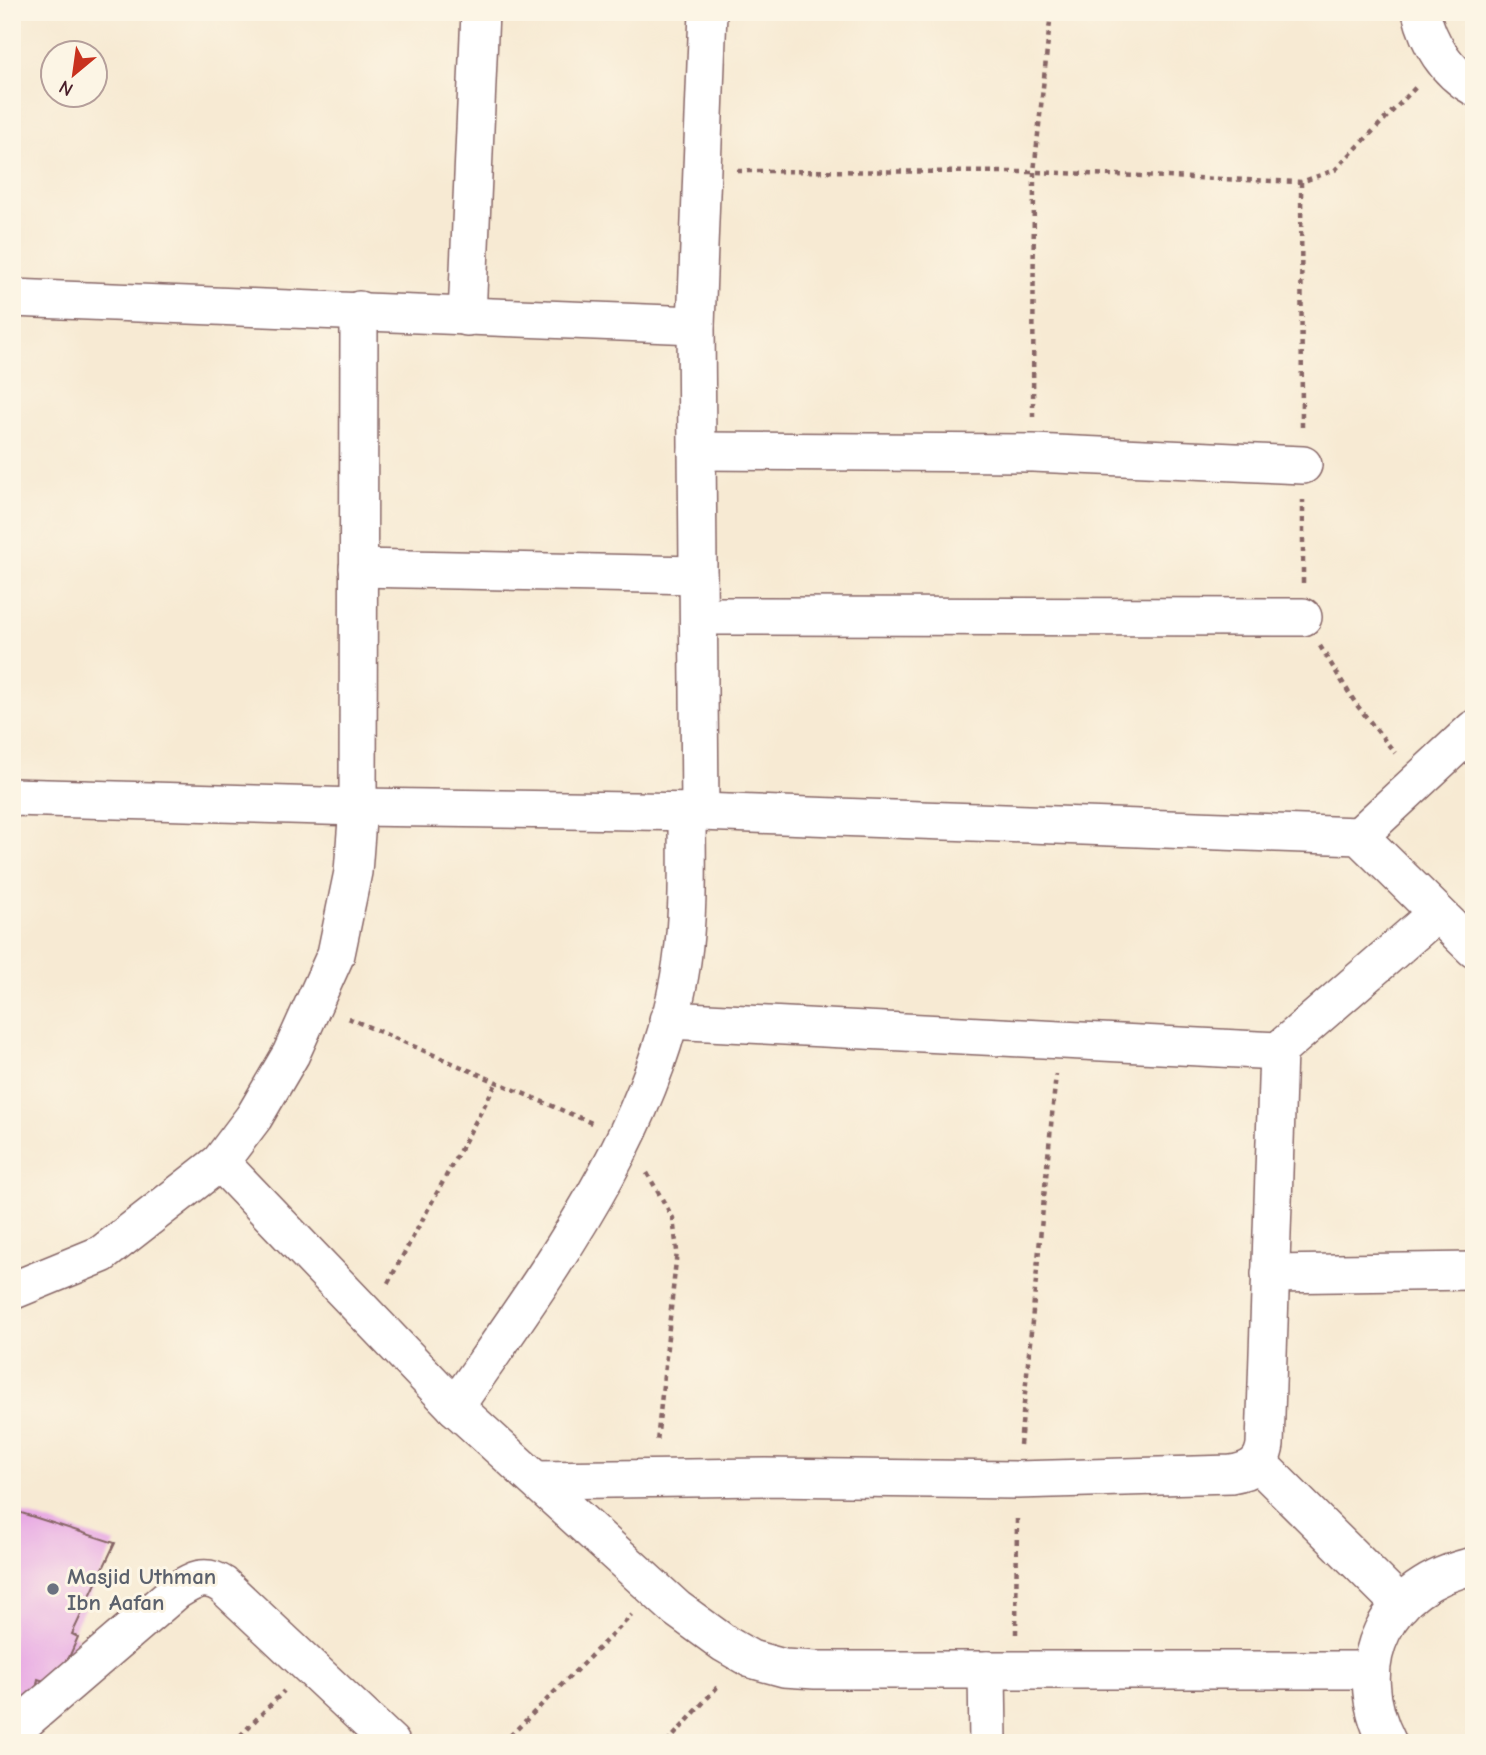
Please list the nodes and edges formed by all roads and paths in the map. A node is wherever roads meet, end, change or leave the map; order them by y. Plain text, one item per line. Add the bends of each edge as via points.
1 (480, 12) edge
2 (708, 12) edge
3 (1051, 12) edge
4 (1421, 12) edge
5 (1442, 59) junction
6 (1474, 87) edge
7 (702, 171) junction
8 (1034, 172) junction
9 (12, 298) edge
10 (359, 310) junction
11 (467, 317) junction
12 (696, 325) junction
13 (697, 451) junction
14 (1033, 453) junction
15 (1303, 465) dead end
16 (358, 568) junction
17 (698, 575) junction
18 (699, 616) junction
19 (1303, 617) dead end
20 (1474, 729) edge
21 (12, 797) edge
22 (358, 807) junction
23 (693, 812) junction
24 (1359, 836) junction
25 (1437, 913) junction
26 (1474, 949) edge
27 (316, 1004) junction
28 (668, 1020) junction
29 (1059, 1041) junction
30 (1278, 1051) junction
31 (497, 1082) junction
32 (624, 1137) junction
33 (220, 1162) junction
34 (1474, 1272) edge
35 (1270, 1274) junction
36 (12, 1291) edge
37 (369, 1318) junction
38 (455, 1408) junction
39 (1258, 1463) junction
40 (653, 1478) junction
41 (536, 1480) junction
42 (1017, 1480) junction
43 (1474, 1566) edge
44 (657, 1590) junction
45 (1401, 1605) junction
46 (746, 1656) junction
47 (309, 1667) junction
48 (1001, 1670) junction
49 (1370, 1670) junction
50 (12, 1732) edge
51 (233, 1743) edge
52 (391, 1743) edge
53 (503, 1743) edge
54 (667, 1743) edge
55 (988, 1743) edge
56 (1388, 1743) edge

1 - 11 street
2 - 7 street
3 - 8 path
4 - 5 street via 1429,39
5 - 6 street
5 - 8 path via 1347,160 1324,176 1301,182
7 - 8 path
7 - 12 street
8 - 14 path
9 - 10 street
10 - 11 street
10 - 16 street
11 - 12 street
12 - 13 street
13 - 14 street
13 - 17 street
14 - 15 street
16 - 17 street
16 - 22 street
17 - 18 street
18 - 19 street
18 - 23 street
20 - 24 street
21 - 22 street
22 - 23 street
22 - 27 street via 346,914
23 - 24 street
23 - 28 street via 682,962
24 - 25 street
25 - 26 street
25 - 30 street
27 - 31 path
27 - 33 street via 254,1117
28 - 29 street
28 - 32 street
29 - 30 street
29 - 42 path
30 - 35 street
31 - 32 path
31 - 37 path
32 - 38 street via 593,1199
32 - 40 path via 663,1197 676,1235
33 - 36 street via 102,1254
33 - 37 street
34 - 35 street
35 - 39 street via 1265,1445
37 - 38 street
38 - 41 street
39 - 42 street via 1231,1474
39 - 45 street
40 - 41 street
40 - 42 street
41 - 44 street
42 - 48 path
43 - 45 street via 1444,1572 1408,1595
44 - 46 street
44 - 53 path
45 - 49 street via 1382,1629
46 - 48 street via 784,1668
46 - 54 path
47 - 50 street via 223,1585 199,1579 158,1605
47 - 51 path
47 - 52 street
48 - 49 street
48 - 55 street
49 - 56 street via 1375,1717

